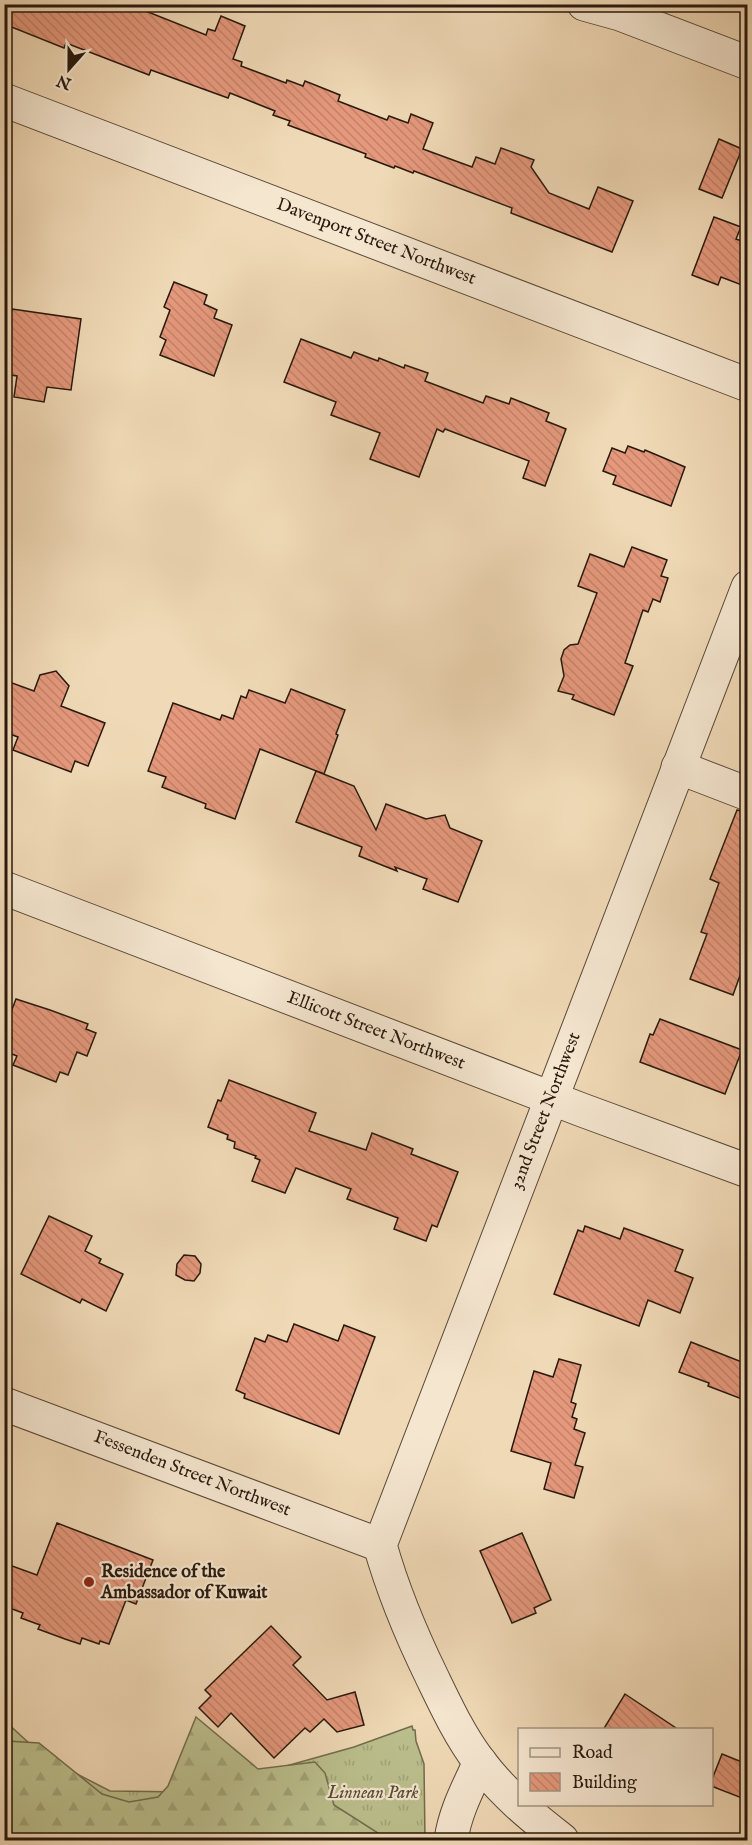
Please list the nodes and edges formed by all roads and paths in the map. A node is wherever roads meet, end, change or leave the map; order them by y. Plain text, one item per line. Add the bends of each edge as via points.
1 (584, 4) edge
2 (747, 63) edge
3 (4, 100) edge
4 (747, 385) edge
5 (747, 586) edge
6 (678, 767) junction
7 (747, 794) edge
8 (4, 888) edge
9 (551, 1098) junction
10 (747, 1172) edge
11 (4, 1404) edge
12 (380, 1545) junction
13 (480, 1762) junction
14 (518, 1805) edge
15 (519, 1806) edge
16 (451, 1840) edge
17 (562, 1840) edge

1 - 2 street
3 - 4 street, Davenport Street Northwest
5 - 6 street, 32nd Street Northwest
6 - 7 street
6 - 9 street, 32nd Street Northwest
8 - 9 street, Ellicott Street Northwest
9 - 10 street, Ellicott Street Northwest
9 - 12 street, 32nd Street Northwest
11 - 12 street, Fessenden Street Northwest
12 - 13 street via 412,1636 459,1731
13 - 14 street
13 - 16 street via 459,1805
15 - 17 street

